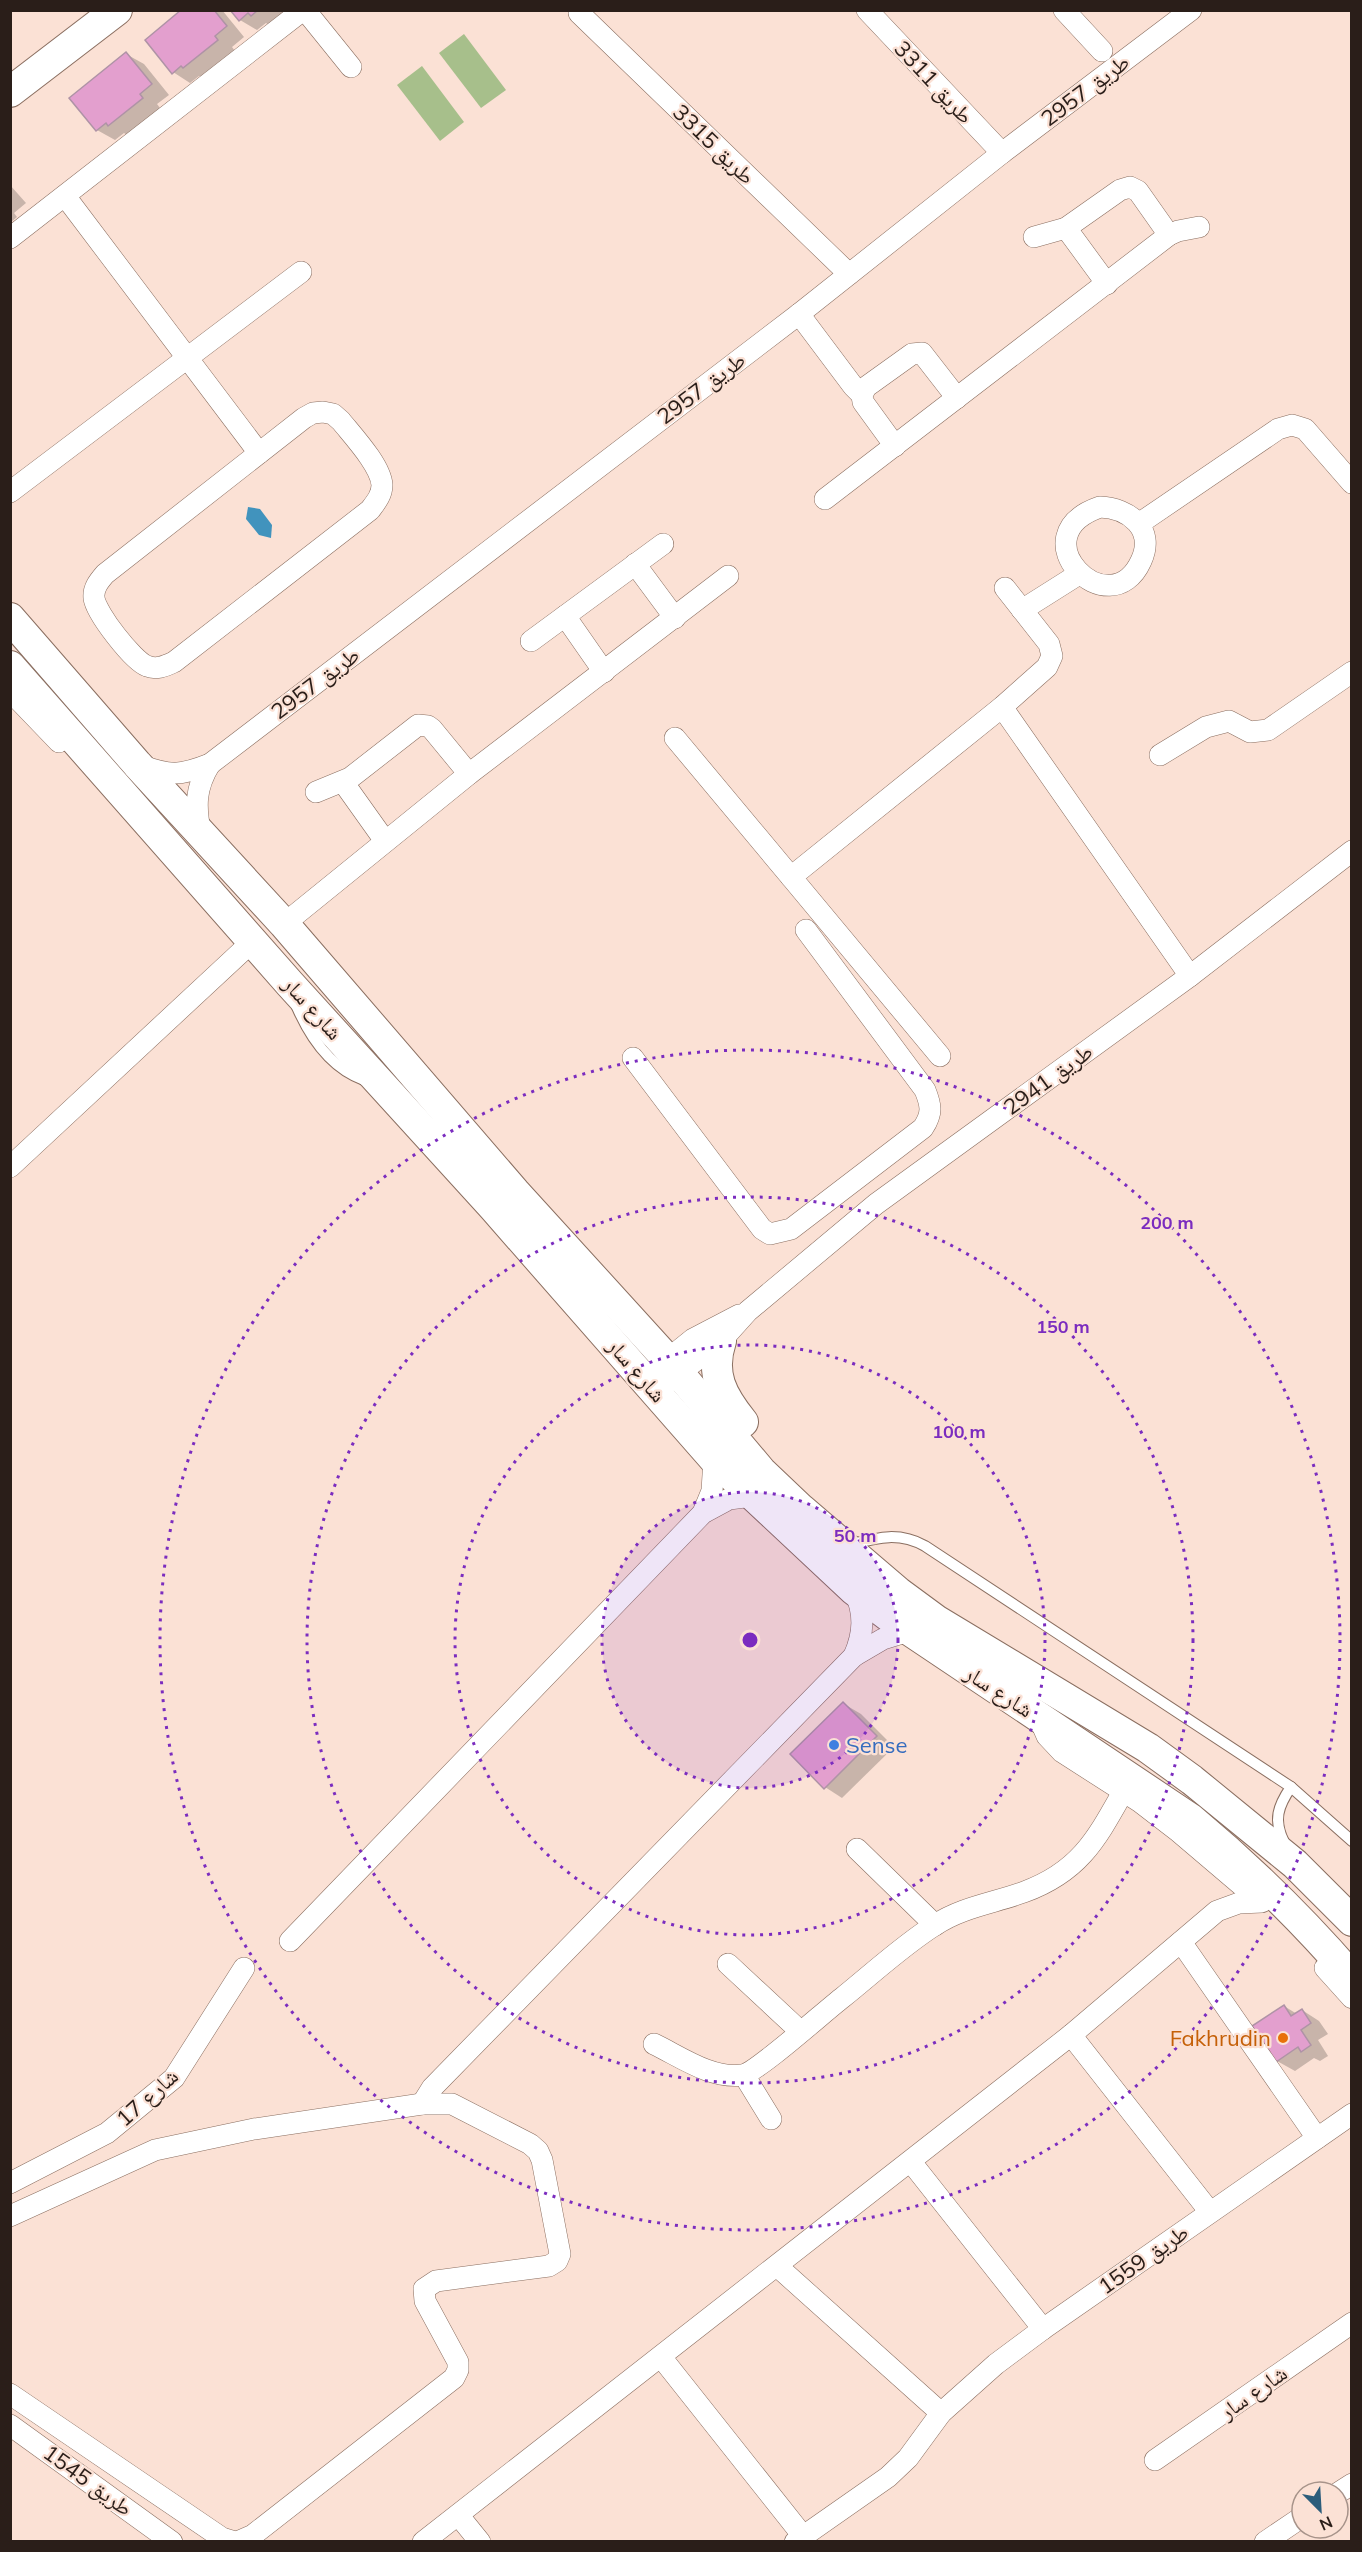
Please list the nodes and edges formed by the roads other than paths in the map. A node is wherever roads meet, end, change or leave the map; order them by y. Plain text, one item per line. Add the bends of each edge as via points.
1 (117, 10) edge
2 (304, 10) edge
3 (867, 10) edge
4 (1064, 10) edge
5 (1191, 10) edge
6 (579, 11) edge
7 (1102, 51) dead end
8 (351, 67) dead end
9 (10, 92) edge
10 (1002, 153) junction
11 (65, 196) junction
12 (1199, 227) dead end
13 (1066, 228) junction
14 (1169, 235) junction
15 (1034, 237) dead end
16 (10, 238) edge
17 (301, 272) dead end
18 (849, 274) junction
19 (1107, 284) junction
20 (799, 314) junction
21 (189, 359) junction
22 (862, 395) junction
23 (957, 398) junction
24 (895, 446) junction
25 (258, 453) junction
26 (1352, 483) edge
27 (10, 492) edge
28 (825, 499) dead end
29 (1140, 523) junction
30 (663, 544) dead end
31 (635, 564) junction
32 (1078, 574) junction
33 (728, 576) dead end
34 (1005, 588) dead end
35 (1022, 610) junction
36 (565, 616) junction
37 (10, 618) edge
38 (675, 618) junction
39 (531, 641) dead end
40 (10, 666) edge
41 (604, 672) junction
42 (1352, 672) edge
43 (14, 697) edge
44 (1002, 707) junction
45 (675, 738) dead end
46 (87, 755) junction
47 (1160, 755) dead end
48 (137, 764) junction
49 (210, 764) junction
50 (469, 774) junction
51 (343, 782) junction
52 (316, 792) dead end
53 (202, 836) junction
54 (385, 841) junction
55 (1352, 851) edge
56 (791, 877) junction
57 (284, 924) junction
58 (806, 930) dead end
59 (254, 940) junction
60 (1190, 976) junction
61 (940, 1056) dead end
62 (633, 1058) dead end
63 (10, 1167) edge
64 (858, 1178) junction
65 (876, 1204) junction
66 (748, 1311) junction
67 (720, 1341) junction
68 (673, 1366) junction
69 (650, 1385) junction
70 (714, 1459) junction
71 (752, 1496) junction
72 (801, 1509) junction
73 (703, 1513) junction
74 (842, 1546) junction
75 (854, 1590) junction
76 (909, 1631) junction
77 (854, 1656) junction
78 (1039, 1717) junction
79 (1291, 1787) junction
80 (1123, 1792) junction
81 (1352, 1841) edge
82 (856, 1849) dead end
83 (1218, 1863) junction
84 (1295, 1864) junction
85 (1262, 1902) junction
86 (1217, 1911) junction
87 (1352, 1922) edge
88 (935, 1925) junction
89 (290, 1941) dead end
90 (1180, 1942) junction
91 (728, 1964) dead end
92 (244, 1968) dead end
93 (1352, 1977) edge
94 (1352, 1998) edge
95 (800, 2031) junction
96 (1071, 2035) junction
97 (654, 2044) dead end
98 (744, 2075) junction
99 (422, 2104) junction
100 (1352, 2114) edge
101 (771, 2120) dead end
102 (1317, 2138) junction
103 (911, 2162) junction
104 (10, 2183) edge
105 (1210, 2212) junction
106 (10, 2216) edge
107 (777, 2266) junction
108 (1352, 2323) edge
109 (1043, 2329) junction
110 (661, 2357) junction
111 (10, 2394) edge
112 (942, 2413) junction
113 (10, 2425) edge
114 (1155, 2460) dead end
115 (459, 2516) junction
116 (1290, 2525) edge
117 (799, 2539) edge
118 (164, 2540) edge
119 (236, 2541) edge
120 (423, 2541) edge
121 (480, 2541) edge
122 (1265, 2541) edge

1 - 9 street
2 - 8 street
2 - 11 street
3 - 10 street, طريق 3311
4 - 7 street
5 - 10 street, طريق 2957
6 - 18 street, طريق 3315
10 - 18 street, طريق 2957
11 - 16 street
11 - 21 street
12 - 14 street
13 - 14 street via 1120,189 1130,187 1138,191
13 - 15 street
13 - 19 street
14 - 19 street
17 - 21 street
18 - 20 street, طريق 2957
19 - 23 street
20 - 22 street
20 - 49 street, طريق 2957
21 - 25 street
21 - 27 street
22 - 23 street via 866,387 918,352 926,355
22 - 24 street
23 - 24 street
24 - 28 street
25 - 25 street via 97,583 96,607 136,660 148,667 162,668 174,662 370,510 379,499 379,472 333,414 313,413
26 - 29 street via 1305,429 1292,424 1278,429
29 - 32 street via 1145,548 1130,576 1120,582 1098,584
29 - 32 street via 1115,507 1100,507 1075,521 1067,548
30 - 31 street
31 - 36 street
31 - 38 street
32 - 35 street
33 - 38 street
34 - 35 street
35 - 44 street via 1049,644 1052,656 1047,667
36 - 39 street
36 - 41 street
37 - 48 street, شارع سار
38 - 41 street
40 - 46 street, شارع سار
41 - 50 street
42 - 47 street via 1268,730 1250,732 1228,721 1206,727
43 - 46 street via 56,740
44 - 56 street
44 - 60 street
45 - 56 street
46 - 59 street, شارع سار
48 - 49 street, طريق 2957 via 179,774
48 - 53 street, شارع سار
49 - 53 street, طريق 2957 via 196,792
50 - 51 street via 432,729 423,724
50 - 54 street
51 - 52 street
51 - 54 street
53 - 57 street, شارع سار
54 - 57 street
55 - 60 street, طريق 2941
56 - 61 street
57 - 68 street, شارع سار via 514,1192
58 - 64 street via 925,1090 931,1107 923,1128
59 - 63 street
59 - 69 street, شارع سار
60 - 65 street, طريق 2941
62 - 64 street via 762,1229 770,1234 791,1229
64 - 65 street
65 - 66 street, طريق 2941
66 - 67 street, طريق 2941
66 - 68 street, طريق 2941 via 711,1328
67 - 68 street, طريق 2941
67 - 72 street via 715,1366 721,1392 787,1479
68 - 69 street, طريق 2941
68 - 72 street, شارع سار via 761,1471
69 - 70 street, شارع سار
70 - 71 street, شارع سار
70 - 73 street via 712,1491
71 - 73 street via 729,1498
71 - 75 street, شارع سار
72 - 74 street, شارع سار
73 - 89 street
74 - 79 lane via 888,1536 916,1542
74 - 84 street, شارع سار via 936,1620 1148,1748
75 - 76 street, شارع سار
75 - 77 street via 863,1621
76 - 77 street via 883,1639
76 - 78 street, شارع سار
77 - 99 street via 432,2088
78 - 80 street via 1053,1745
78 - 93 street, شارع سار via 1159,1795 1199,1826 1299,1917
79 - 81 lane
79 - 84 lane via 1278,1810 1277,1824
80 - 83 street
80 - 88 street via 1089,1850 1066,1871 1025,1892 980,1905
82 - 88 street
83 - 85 street
83 - 86 street via 1222,1883
84 - 87 street, شارع سار
85 - 86 street via 1239,1903
85 - 94 street
86 - 90 street
88 - 95 street
90 - 96 street
90 - 102 street
91 - 95 street
92 - 104 street, شارع 17 via 174,2078 107,2133
95 - 98 street
96 - 103 street
96 - 105 street
97 - 98 street via 719,2075
98 - 101 street
99 - 106 street via 254,2128 155,2150
99 - 119 street via 452,2104 538,2151 560,2254 549,2266 436,2281 424,2289 425,2301 458,2361 454,2378 253,2535
100 - 102 street, طريق 1559
102 - 105 street, طريق 1559
103 - 107 street
103 - 109 street
105 - 109 street, طريق 1559
107 - 110 street
107 - 112 street
108 - 114 street, شارع سار
109 - 112 street, طريق 1559 via 996,2364
110 - 115 street
110 - 117 street
111 - 119 street via 222,2538
112 - 117 street, طريق 1559 via 908,2458 888,2477
113 - 118 street, طريق 1545
115 - 120 street
115 - 121 street
116 - 122 street

